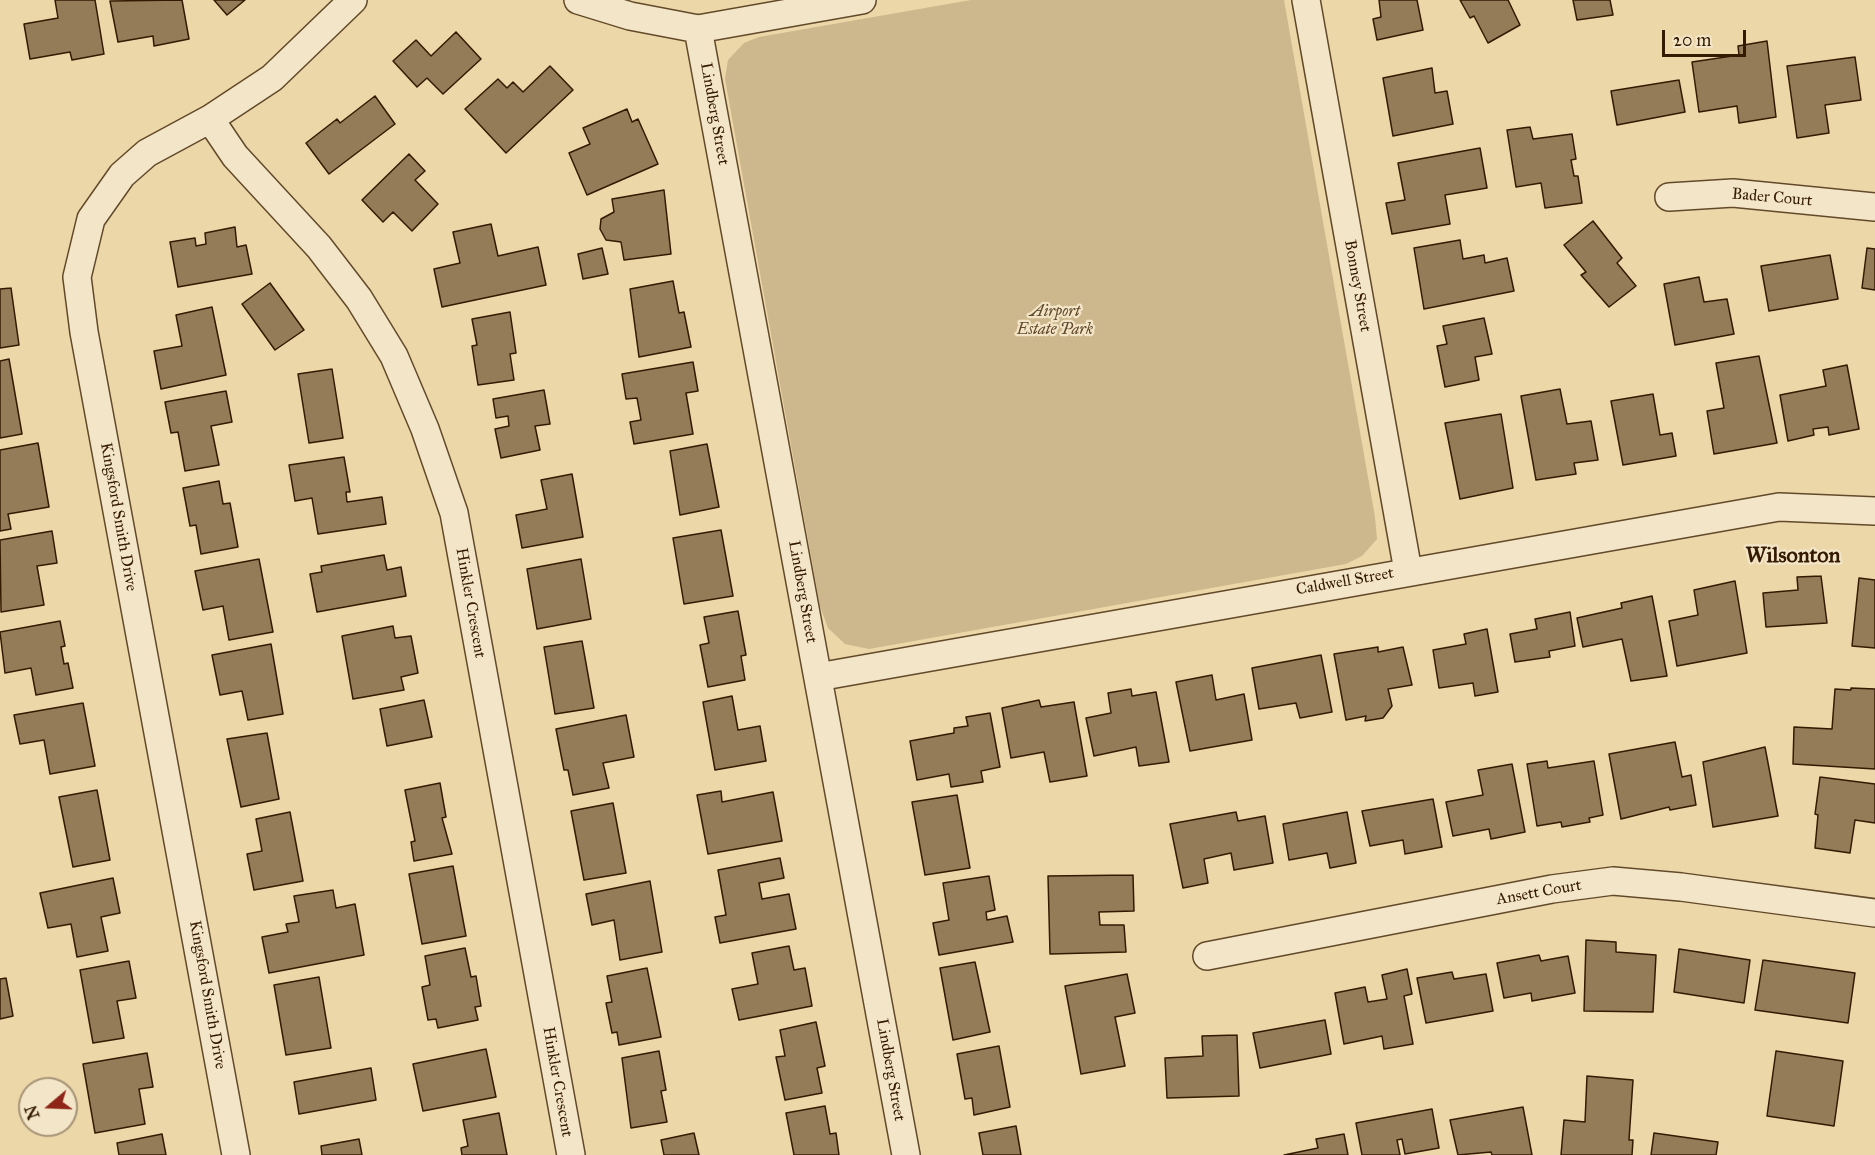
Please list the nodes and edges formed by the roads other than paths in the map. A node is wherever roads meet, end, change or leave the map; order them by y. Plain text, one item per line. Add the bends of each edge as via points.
1 (353, 0) edge
2 (578, 0) edge
3 (862, 0) edge
4 (1306, 0) edge
5 (698, 29) junction
6 (210, 119) junction
7 (1669, 197) dead end
8 (1875, 207) edge
9 (1875, 511) edge
10 (1408, 571) junction
11 (818, 677) junction
12 (1875, 913) edge
13 (1207, 956) dead end
14 (236, 1155) edge
15 (570, 1155) edge
16 (906, 1155) edge

1 - 6 street, Kingsford Smith Drive via 272,78
2 - 5 street via 630,16
3 - 5 street
4 - 10 street, Bonney Street
5 - 11 street, Lindberg Street
6 - 14 street, Kingsford Smith Drive via 147,153 122,176 91,219 76,277
6 - 15 street, Hinkler Crescent via 235,156 319,247 359,298 394,356 425,429 454,513
7 - 8 street, Bader Court via 1733,193
9 - 10 street, Caldwell Street via 1779,507
10 - 11 street, Caldwell Street
11 - 16 street, Lindberg Street
12 - 13 street, Ansett Court via 1613,881 1552,889

